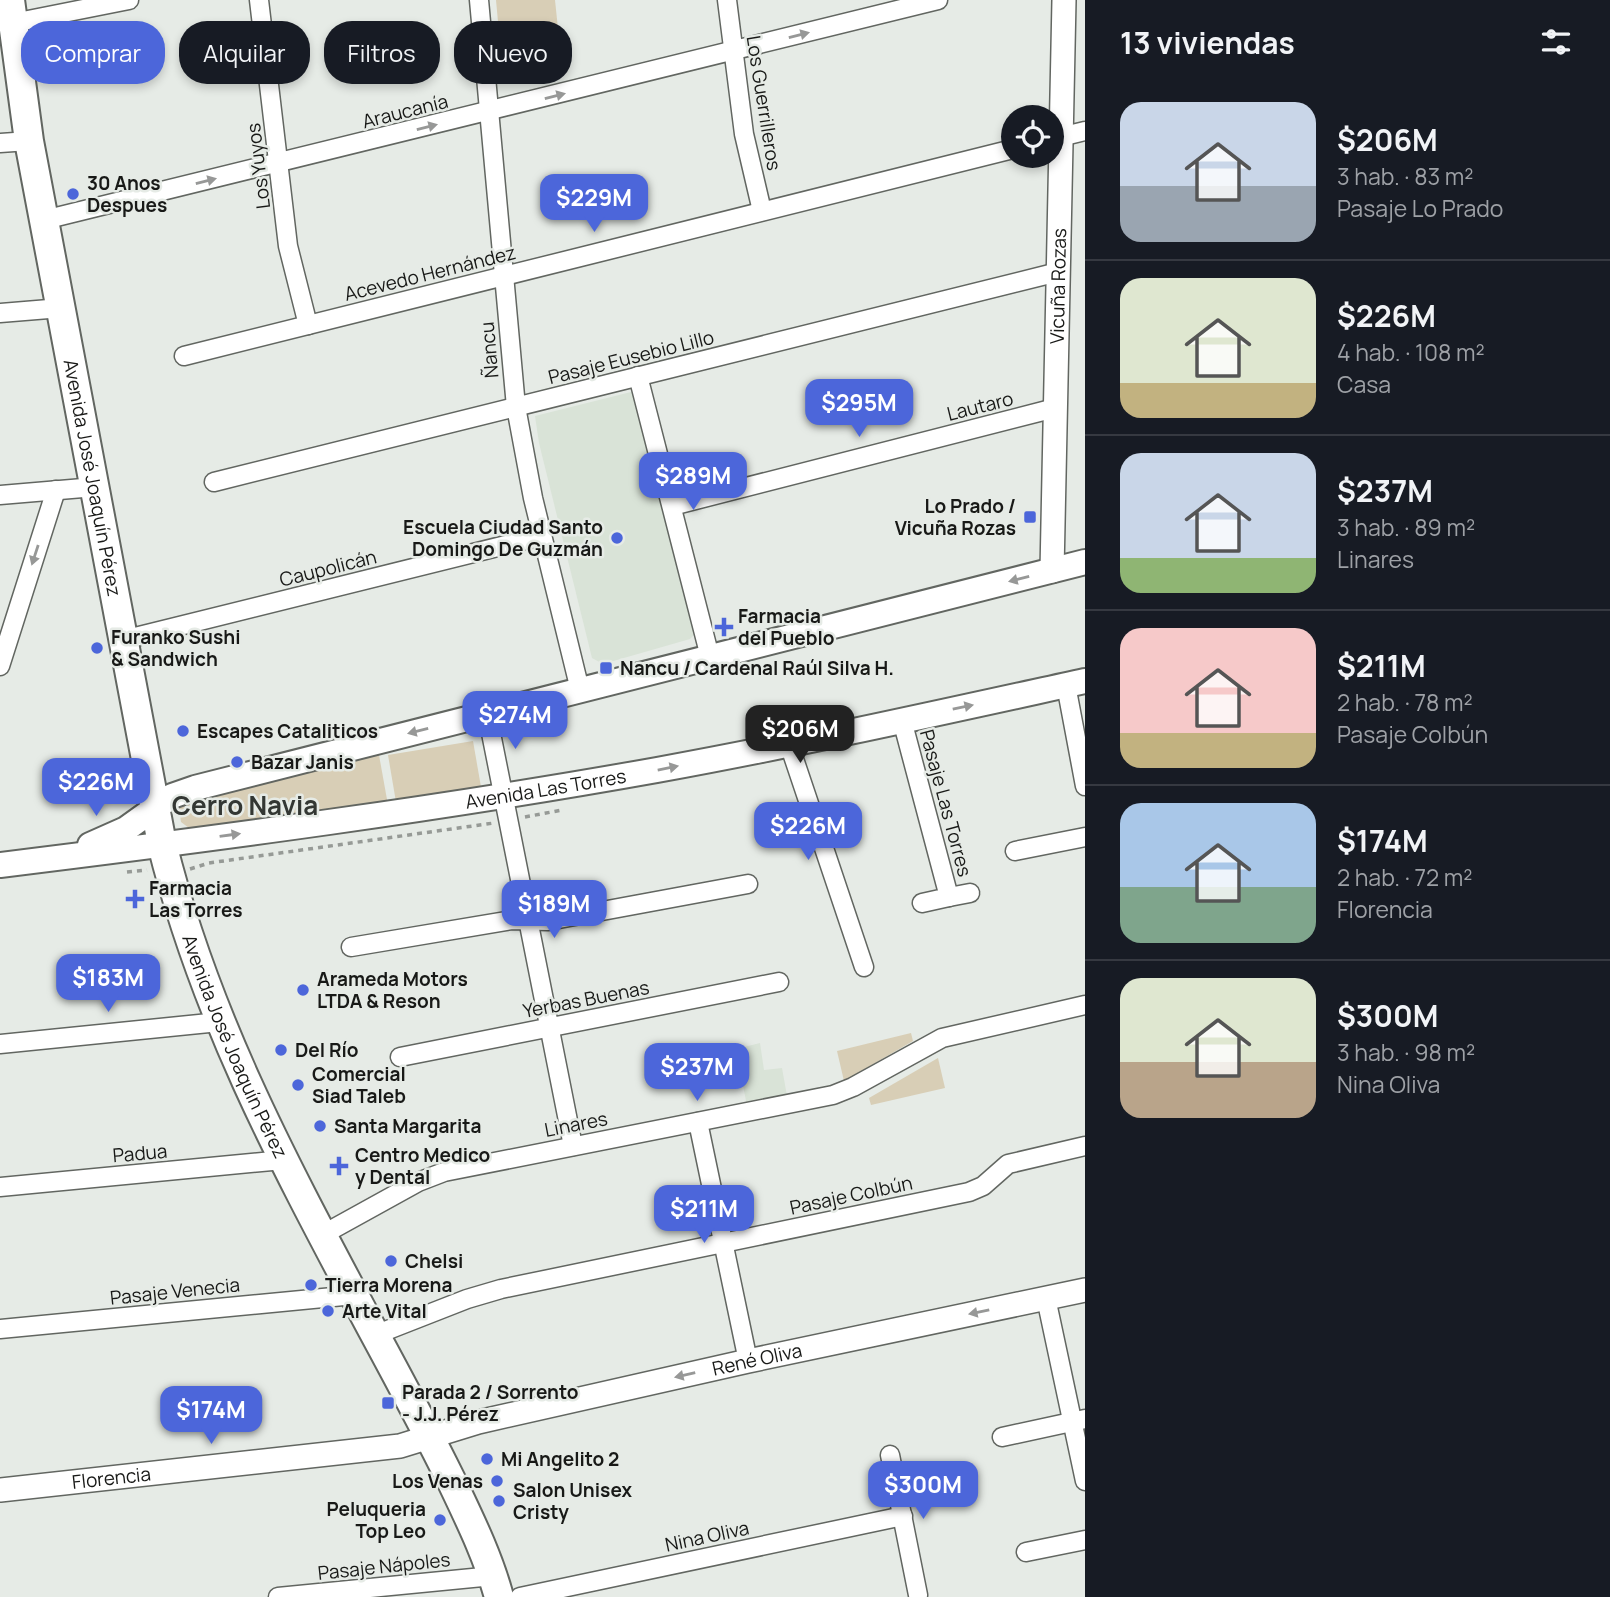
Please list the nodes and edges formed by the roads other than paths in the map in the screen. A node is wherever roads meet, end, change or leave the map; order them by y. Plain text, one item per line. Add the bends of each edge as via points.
1 (129, 0) edge
2 (259, 0) edge
3 (478, 0) edge
4 (727, 0) edge
5 (938, 0) edge
6 (1064, 0) edge
7 (12, 12) edge
8 (733, 51) junction
9 (1058, 105) edge
10 (489, 112) junction
11 (1085, 131) edge
12 (1064, 136) edge
13 (29, 141) junction
14 (0, 143) edge
15 (1001, 152) edge
16 (278, 163) junction
17 (1056, 168) edge
18 (762, 211) junction
19 (44, 220) junction
20 (1058, 272) junction
21 (504, 276) junction
22 (61, 307) junction
23 (0, 313) edge
24 (308, 325) junction
25 (184, 356) dead end
26 (638, 376) junction
27 (516, 407) junction
28 (1055, 408) junction
29 (214, 482) dead end
30 (94, 487) junction
31 (56, 490) junction
32 (0, 495) edge
33 (672, 506) junction
34 (542, 536) junction
35 (1085, 562) edge
36 (1052, 571) junction
37 (8, 617) edge
38 (123, 640) junction
39 (710, 657) junction
40 (0, 666) edge
41 (1075, 683) edge
42 (580, 690) junction
43 (487, 713) junction
44 (902, 720) junction
45 (789, 744) junction
46 (1085, 786) edge
47 (504, 796) junction
48 (155, 808) junction
49 (1085, 837) edge
50 (162, 844) junction
51 (1015, 851) dead end
52 (54, 859) junction
53 (0, 865) edge
54 (748, 884) dead end
55 (971, 893) dead end
56 (949, 897) junction
57 (922, 903) dead end
58 (529, 921) junction
59 (351, 947) dead end
60 (864, 967) dead end
61 (779, 982) dead end
62 (1085, 1004) edge
63 (219, 1022) junction
64 (550, 1028) junction
65 (0, 1044) edge
66 (400, 1057) dead end
67 (698, 1122) junction
68 (573, 1146) junction
69 (1085, 1146) edge
70 (284, 1160) junction
71 (0, 1187) edge
72 (322, 1235) junction
73 (723, 1243) junction
74 (1085, 1290) edge
75 (354, 1295) junction
76 (1046, 1298) junction
77 (0, 1329) edge
78 (375, 1335) junction
79 (748, 1361) junction
80 (1079, 1421) edge
81 (430, 1437) junction
82 (1002, 1437) dead end
83 (890, 1455) dead end
84 (1085, 1480) edge
85 (0, 1490) edge
86 (903, 1516) junction
87 (1085, 1540) edge
88 (1026, 1552) dead end
89 (496, 1587) edge
90 (918, 1595) dead end
91 (278, 1597) edge
92 (520, 1597) edge

1 - 7 street
2 - 16 street, Los Yuyos
3 - 10 street, Ñancu
4 - 8 street, Los Guerrilleros
8 -> 5 street, Araucanía
6 - 9 street, Vicuña Rozas
7 - 13 main road, Avenida José Joaquín Pérez
10 -> 8 street, Araucanía
8 - 18 street, Los Guerrilleros via 744,134
16 -> 10 street, Araucanía
10 - 21 street, Ñancu
11 - 12 street
13 - 14 street
13 - 19 main road, Avenida José Joaquín Pérez
15 - 18 street, Acevedo Hernández
19 -> 16 street, Araucanía
16 - 24 street, Los Yuyos via 288,246
17 - 20 street, Vicuña Rozas
18 - 21 street, Acevedo Hernández
19 - 22 main road, Avenida José Joaquín Pérez
20 - 26 street, Pasaje Eusebio Lillo
20 - 28 street, Vicuña Rozas
21 - 24 street, Acevedo Hernández
21 - 27 street, Ñancu
22 - 23 street
22 - 30 main road, Avenida José Joaquín Pérez
24 - 25 street, Acevedo Hernández
26 - 27 street, Pasaje Eusebio Lillo
26 - 33 street
27 - 29 street, Pasaje Eusebio Lillo
27 - 34 street, Ñancu
28 - 33 street, Lautaro
28 - 36 street, Vicuña Rozas
30 - 31 street
30 - 38 main road, Avenida José Joaquín Pérez
31 - 32 street
31 -> 37 street
33 - 39 street
34 - 38 street, Caupolicán
34 - 42 street, Ñancu
35 - 36 main road
36 -> 39 main road
37 - 40 street
38 - 48 main road, Avenida José Joaquín Pérez
39 - 42 main road
44 -> 41 main road, Avenida Las Torres
41 - 46 street
42 - 43 main road
43 - 47 street
43 -> 48 main road via 195,788
44 - 45 main road, Avenida Las Torres
44 - 56 street, Pasaje Las Torres
47 -> 45 main road, Avenida Las Torres
45 - 60 street
50 -> 47 main road, Avenida Las Torres
47 - 58 street
48 - 50 main road, Avenida José Joaquín Pérez
48 - 52 main road via 114,835
49 - 51 street
50 - 52 main road, Avenida Las Torres
50 - 63 main road, Avenida José Joaquín Pérez
52 - 53 main road, Avenida Las Torres
54 - 58 street
55 - 56 street, Pasaje Las Torres
56 - 57 street, Pasaje Las Torres
58 - 59 street
58 - 64 street
61 - 64 street, Yerbas Buenas
62 - 67 street, Linares via 942,1038 833,1095
63 - 65 street
63 - 70 main road, Avenida José Joaquín Pérez
64 - 66 street, Yerbas Buenas
64 - 68 street
67 - 68 street, Linares
67 - 73 street
68 - 72 street, Linares via 431,1176
69 - 73 street, Pasaje Colbún via 1008,1164 969,1192
70 - 71 street, Padua
70 - 72 main road, Avenida José Joaquín Pérez
72 - 75 main road, Avenida José Joaquín Pérez
73 - 78 street, Pasaje Colbún via 484,1293
73 - 79 street
74 - 76 street, René Oliva
75 - 77 street, Pasaje Venecia
75 - 78 main road, Avenida José Joaquín Pérez
76 -> 79 street, René Oliva
76 - 80 street
78 - 81 main road, Avenida José Joaquín Pérez
79 -> 81 street, René Oliva
80 - 82 street
80 - 84 street
81 - 85 street, Florencia via 391,1448
81 - 89 main road, Avenida José Joaquín Pérez
83 - 86 street
86 - 90 street
86 - 92 street, Nina Oliva
87 - 88 street
89 - 91 street, Pasaje Nápoles

